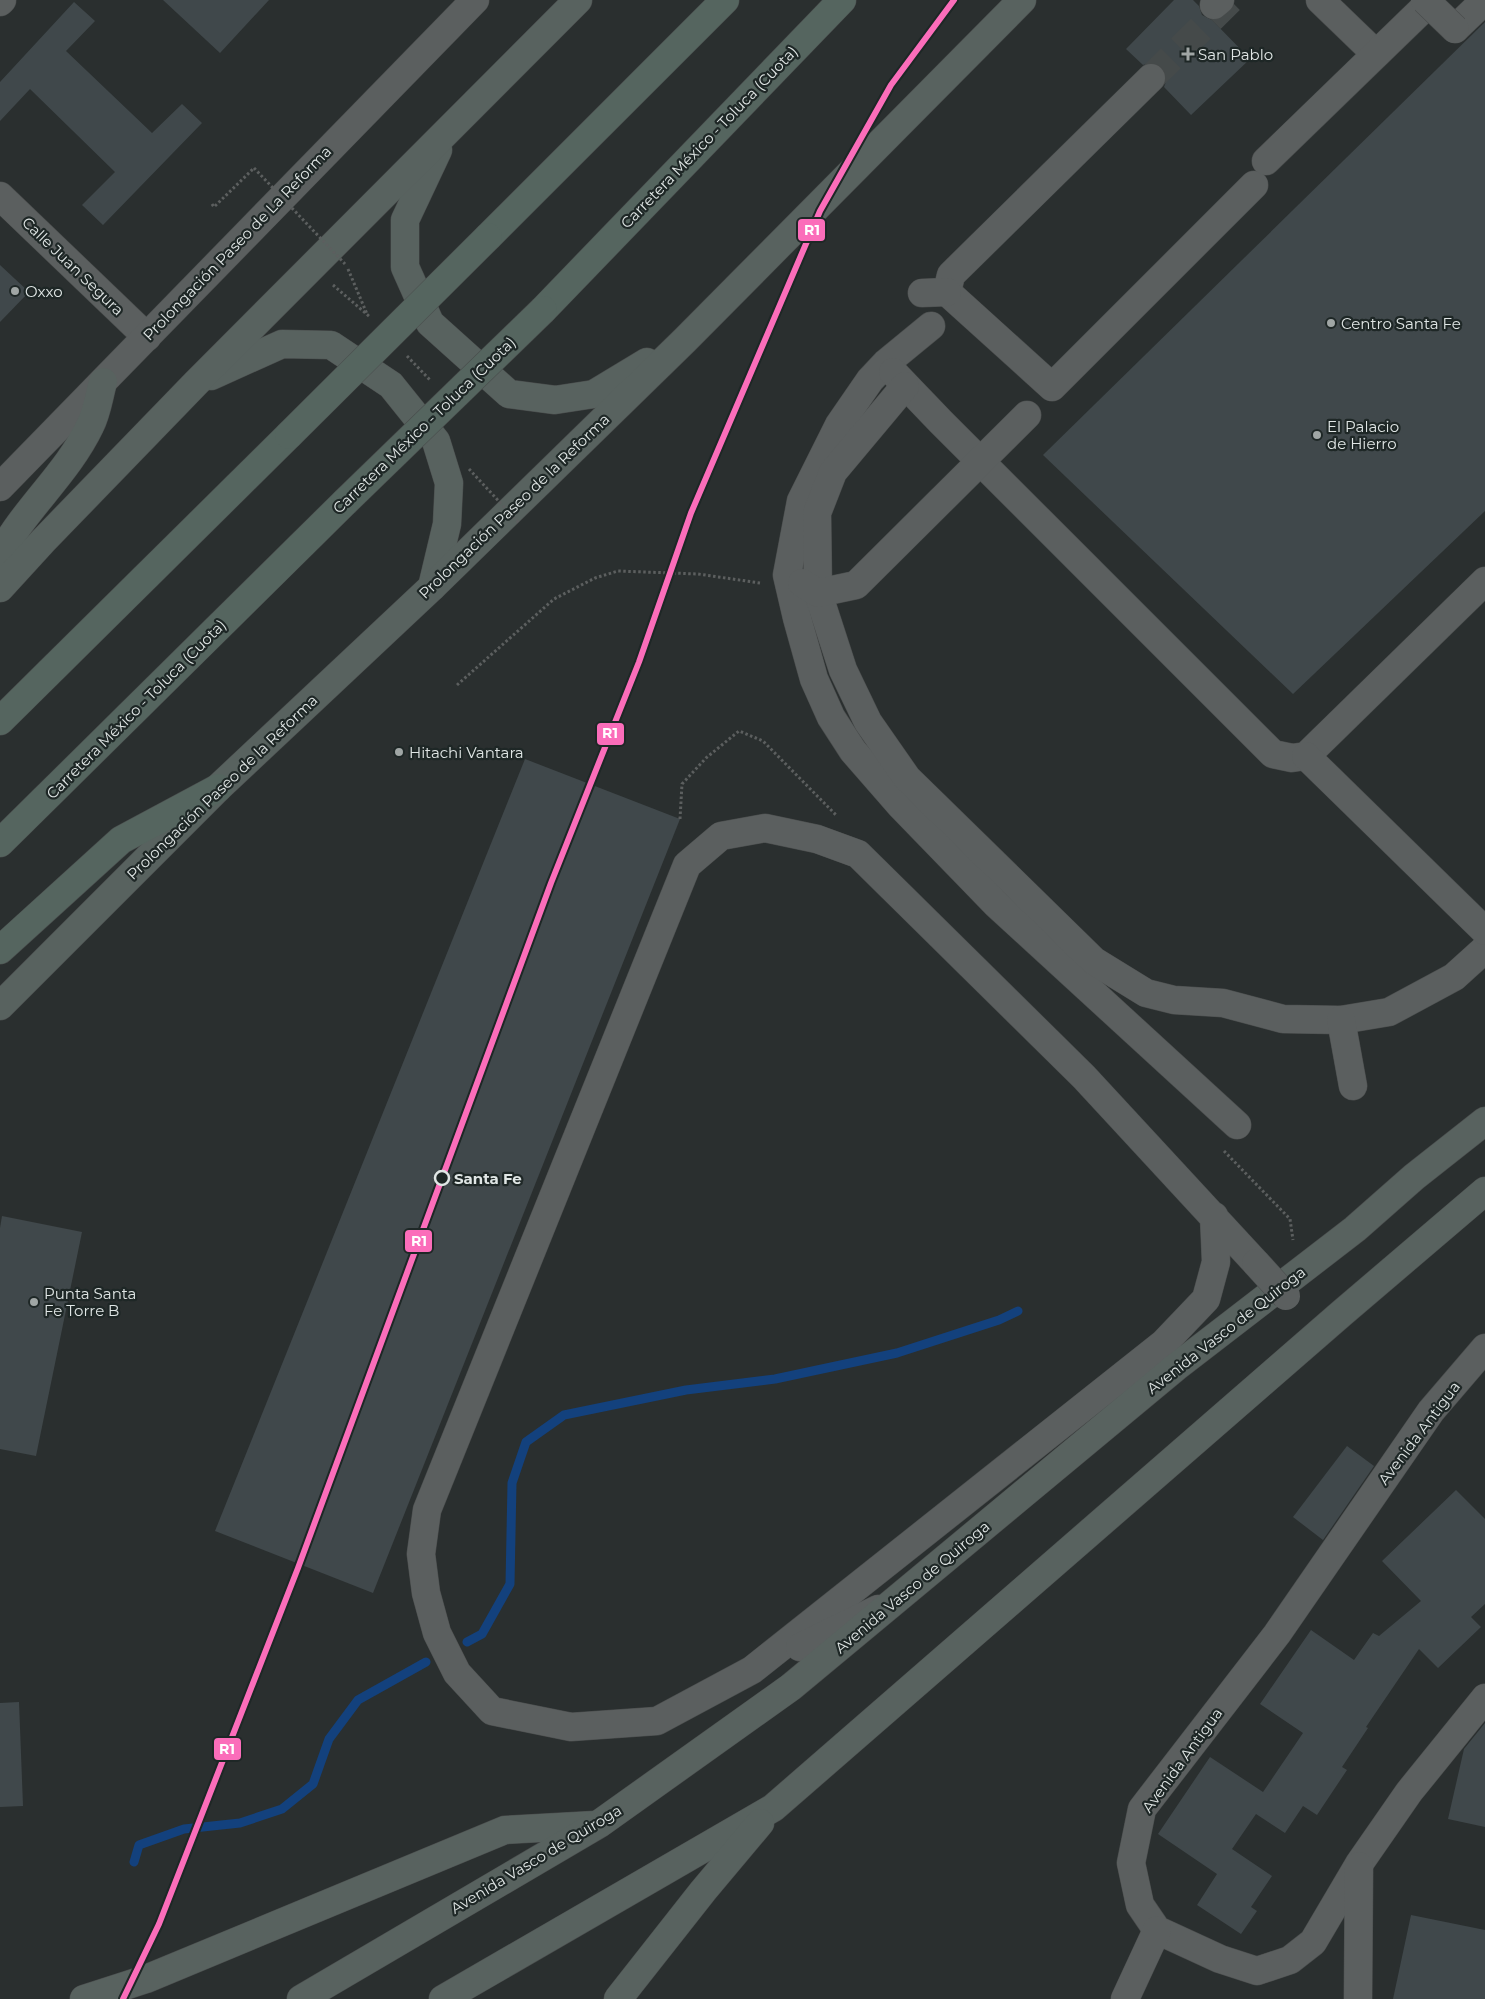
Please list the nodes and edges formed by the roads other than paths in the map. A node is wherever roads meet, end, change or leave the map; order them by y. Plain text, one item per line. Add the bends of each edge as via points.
1 (475, 0) edge
2 (578, 0) edge
3 (725, 0) edge
4 (842, 0) edge
5 (1022, 0) edge
6 (1320, 0) edge
7 (1484, 0) edge
8 (1427, 2) edge
9 (1376, 54) junction
10 (1151, 78) tunnel mouth
11 (446, 132) junction
12 (1266, 161) dead end
13 (1254, 185) dead end
14 (0, 196) edge
15 (931, 326) dead end
16 (147, 337) junction
17 (685, 340) junction
18 (886, 363) junction
19 (103, 382) junction
20 (196, 383) junction
21 (905, 386) junction
22 (1027, 416) dead end
23 (981, 462) junction
24 (0, 487) edge
25 (42, 541) junction
26 (3, 543) edge
27 (780, 573) junction
28 (1485, 581) edge
29 (432, 587) junction
30 (0, 588) edge
31 (818, 593) junction
32 (0, 721) edge
33 (1306, 756) junction
34 (218, 788) junction
35 (0, 843) edge
36 (1485, 931) edge
37 (1485, 949) edge
38 (0, 950) edge
39 (0, 1006) edge
40 (1341, 1020) junction
41 (1352, 1086) dead end
42 (1485, 1121) edge
43 (1237, 1125) dead end
44 (1481, 1196) edge
45 (1214, 1216) junction
46 (1286, 1296) dead end
47 (1485, 1348) edge
48 (897, 1599) junction
49 (752, 1670) junction
50 (1485, 1698) edge
51 (773, 1808) junction
52 (599, 1824) junction
53 (1359, 1864) junction
54 (1157, 1930) junction
55 (84, 1999) edge
56 (301, 1999) edge
57 (443, 1999) edge
58 (618, 1999) edge
59 (1125, 1999) edge
60 (1358, 1999) edge

1 - 16 street, Prolongación Paseo de La Reforma
2 - 11 main road
3 - 32 highway, bridge
4 - 35 highway, Carretera México - Toluca (Cuota), bridge via 543,310
5 - 17 main road, Prolongación Paseo de la Reforma
6 - 9 street
7 - 8 street, bridge via 1455,29
8 - 9 street
9 - 12 street
10 - 13 street via 935,293 1052,387
11 - 17 main road via 405,220 405,267 430,323 510,394 555,400 594,394
11 - 20 main road
14 - 16 street, Calle Juan Segura
15 - 18 street
16 - 19 street, Prolongación Paseo de La Reforma
17 - 29 main road, Prolongación Paseo de la Reforma
18 - 21 street
18 - 27 street via 839,425 801,501
19 - 24 street, Prolongación Paseo de La Reforma
19 - 26 main road via 91,425 72,458
20 - 25 main road
20 - 29 main road via 282,344 331,345 391,385 436,441 449,484 447,524
21 - 23 street
21 - 31 street via 833,472 817,513
22 - 23 street
23 - 31 street via 856,585
23 - 33 street via 1274,754 1292,758
25 - 26 main road
25 - 30 main road
27 - 31 street
27 - 43 street via 814,679 831,717 858,758 996,904
28 - 33 street
29 - 34 main road, Prolongación Paseo de la Reforma
31 - 40 street via 843,670 868,722 908,778 1094,961 1146,993 1164,998 1223,1004 1283,1019
33 - 36 street
34 - 38 highway via 121,840
34 - 39 main road, Prolongación Paseo de la Reforma
37 - 40 street via 1454,977 1389,1012
40 - 41 street
42 - 48 main road, Avenida Vasco de Quiroga via 1355,1229 1176,1367
44 - 51 main road
45 - 46 street, bridge
45 - 49 street via 1216,1262 1206,1299 1164,1343
45 - 49 street via 1084,1076 858,854 817,839 765,828 721,836 687,865 427,1510 421,1554 426,1594 437,1633 457,1672 492,1711 571,1727 657,1721
47 - 54 street, Avenida Antigua via 1431,1411 1277,1634 1142,1809 1131,1863 1140,1905
48 - 49 street
48 - 52 main road, Avenida Vasco de Quiroga via 791,1687
50 - 53 street via 1408,1792
51 - 57 main road
51 - 58 main road
52 - 55 main road via 505,1830 146,1979
52 - 56 main road, Avenida Vasco de Quiroga
53 - 54 street via 1313,1942 1290,1960 1257,1971 1220,1959
53 - 60 street
54 - 59 street

